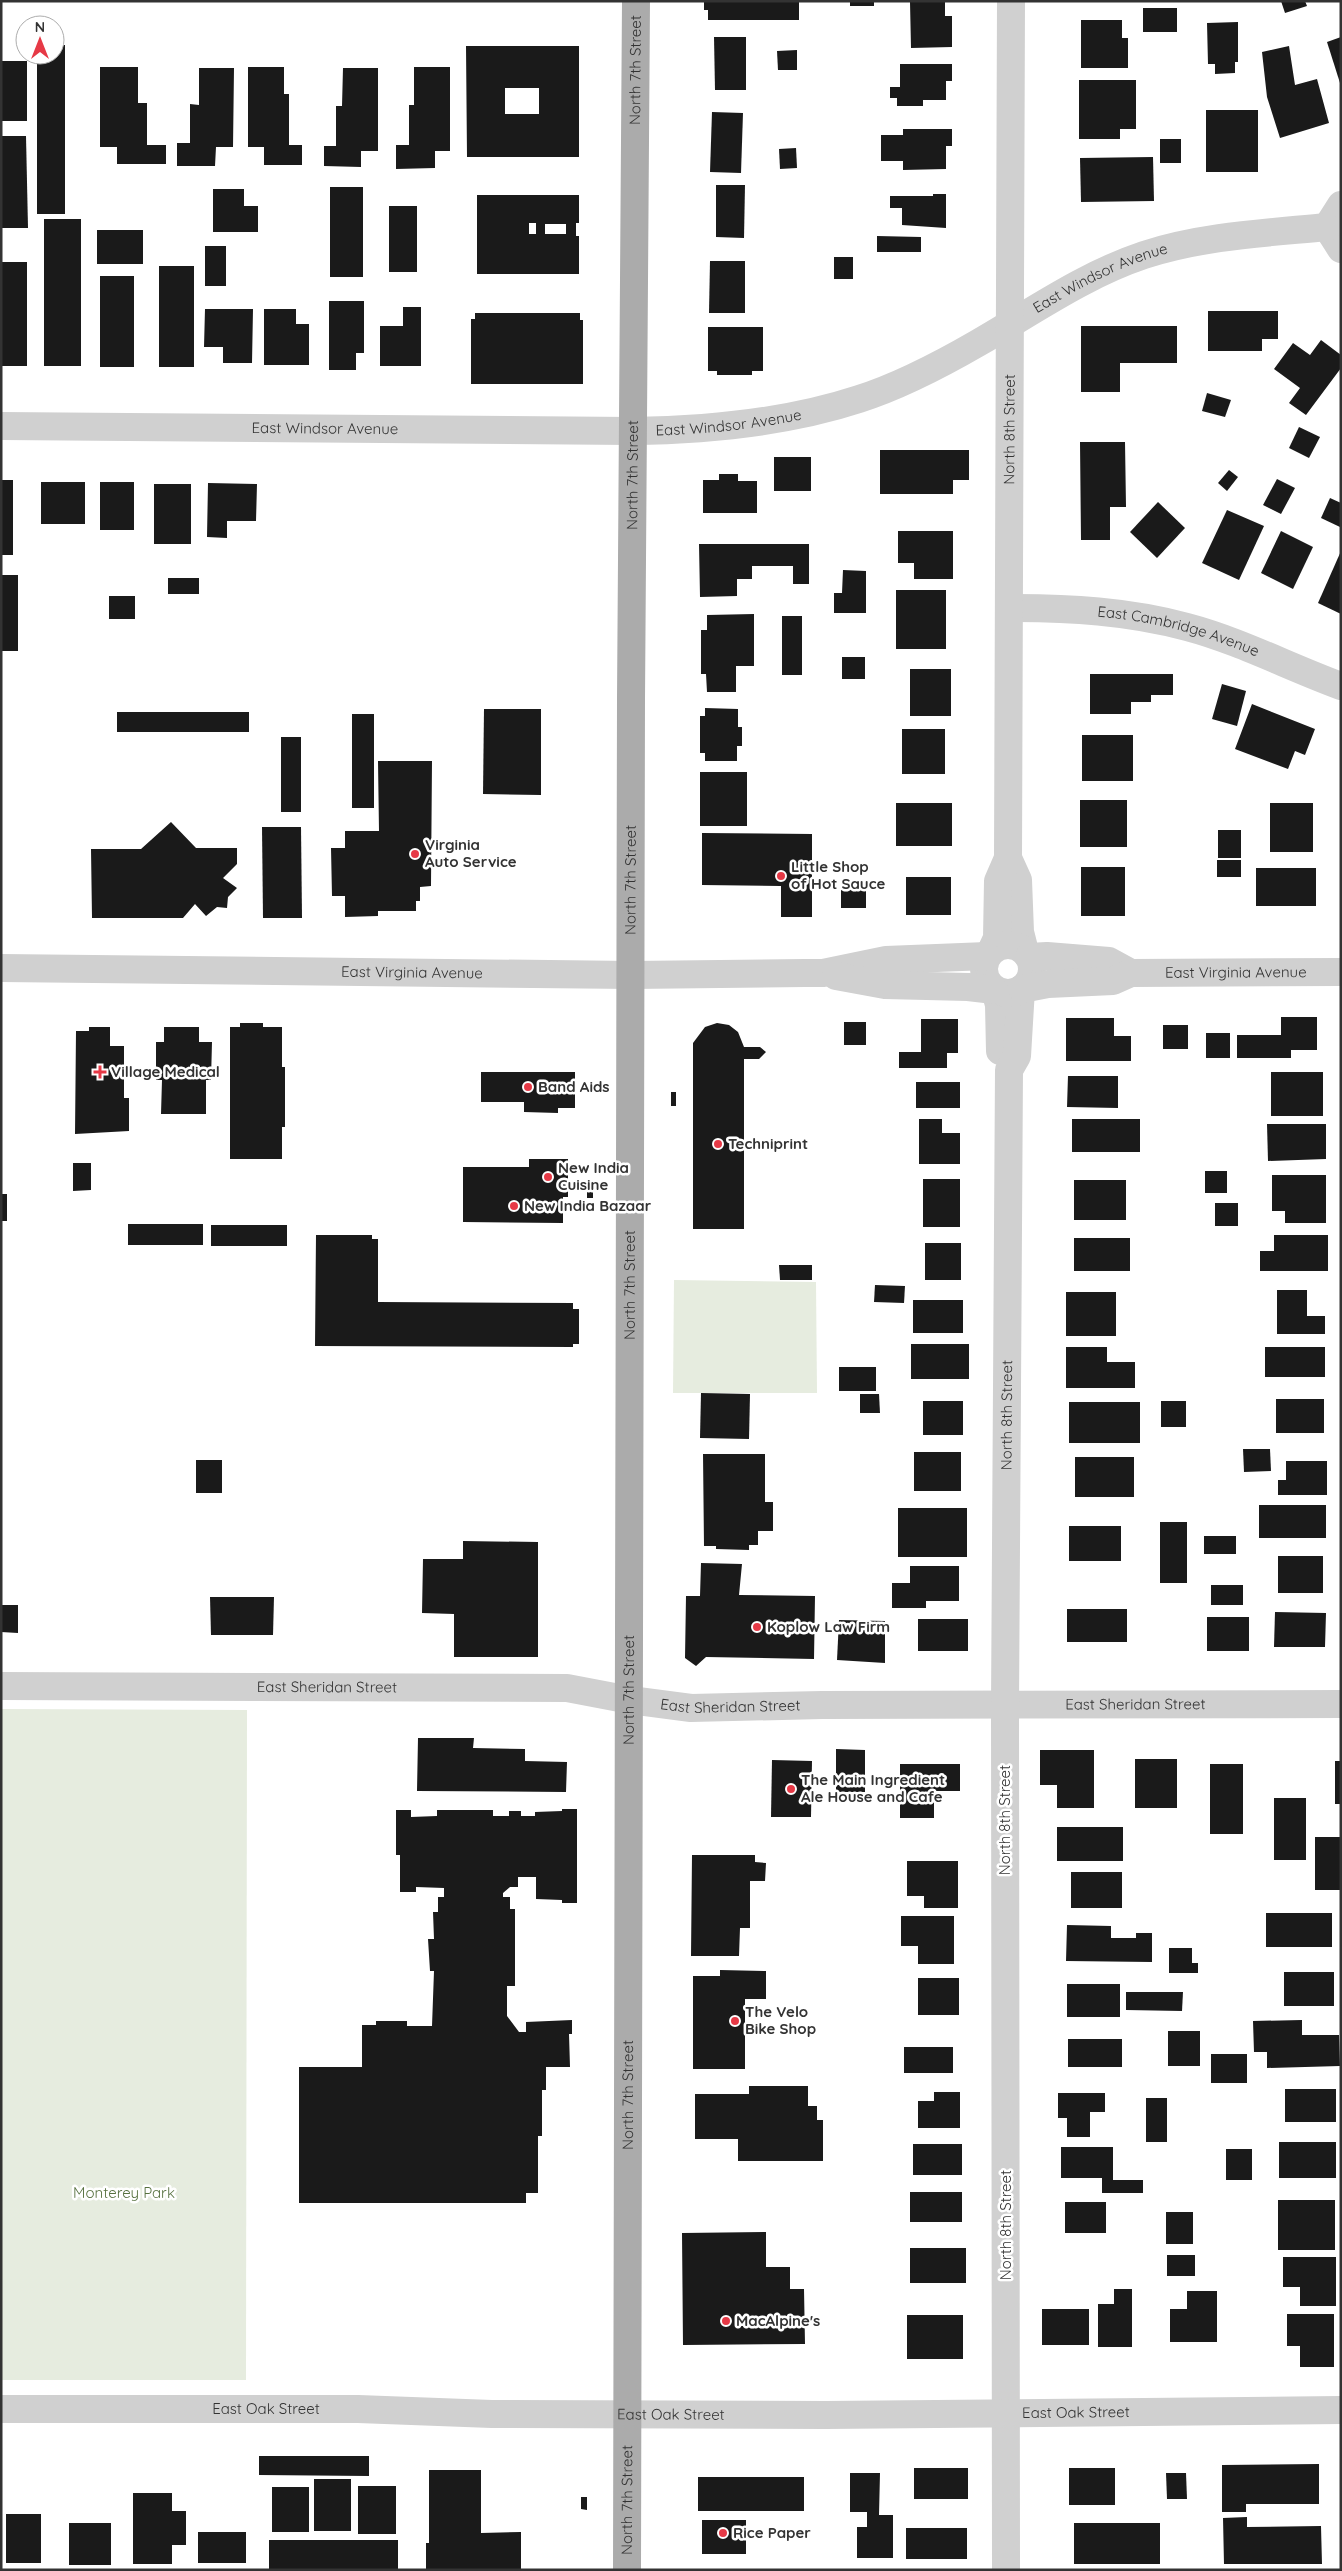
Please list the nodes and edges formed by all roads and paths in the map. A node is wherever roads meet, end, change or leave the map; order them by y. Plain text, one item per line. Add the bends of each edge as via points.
1 (636, 1) edge
2 (1011, 1) edge
3 (1336, 227) edge
4 (1011, 323) junction
5 (1, 426) edge
6 (632, 431) junction
7 (1009, 608) junction
8 (1341, 686) edge
9 (1008, 858) junction
10 (989, 954) junction
11 (1027, 954) junction
12 (1, 968) edge
13 (1341, 972) edge
14 (823, 973) junction
15 (1131, 973) junction
16 (632, 975) junction
17 (1008, 990) junction
18 (1, 1686) edge
19 (630, 1700) junction
20 (1341, 1704) edge
21 (1005, 1705) junction
22 (1, 2409) edge
23 (1341, 2410) edge
24 (1007, 2412) junction
25 (627, 2414) junction
26 (627, 2570) edge
27 (1006, 2570) edge

1 - 6 main road, North 7th Street
2 - 4 street, North 8th Street
3 - 4 street, East Windsor Avenue via 1239,236 1145,255 1062,292
4 - 6 street, East Windsor Avenue via 921,373 858,400 761,422 696,430
4 - 7 street, North 8th Street
5 - 6 street, East Windsor Avenue
6 - 16 main road, North 7th Street
7 - 8 street, East Cambridge Avenue via 1105,611 1188,627
7 - 9 street, North 8th Street
9 - 10 street, North 8th Street via 998,881 997,938
9 - 11 street, North 8th Street via 1018,880 1020,932
10 - 11 street via 1005,945 1020,948
10 - 14 street, East Virginia Avenue via 886,960
10 - 17 street via 984,964 985,978
11 - 15 street, East Virginia Avenue via 1109,962
11 - 17 street via 1032,967 1031,977
12 - 16 street, East Virginia Avenue
13 - 15 street, East Virginia Avenue
14 - 16 street, East Virginia Avenue
14 - 17 street, East Virginia Avenue via 885,985
15 - 17 street, East Virginia Avenue via 1113,981
16 - 19 main road, North 7th Street
17 - 21 street, North 8th Street via 999,1005 1000,1055 1009,1070
18 - 19 street, East Sheridan Street via 567,1688
19 - 21 street, East Sheridan Street via 690,1708
19 - 25 main road, North 7th Street
20 - 21 street, East Sheridan Street
21 - 24 street, North 8th Street
22 - 25 street, East Oak Street via 358,2409 492,2414
23 - 24 street, East Oak Street
24 - 25 street, East Oak Street
24 - 27 street, North 8th Street
25 - 26 main road, North 7th Street

